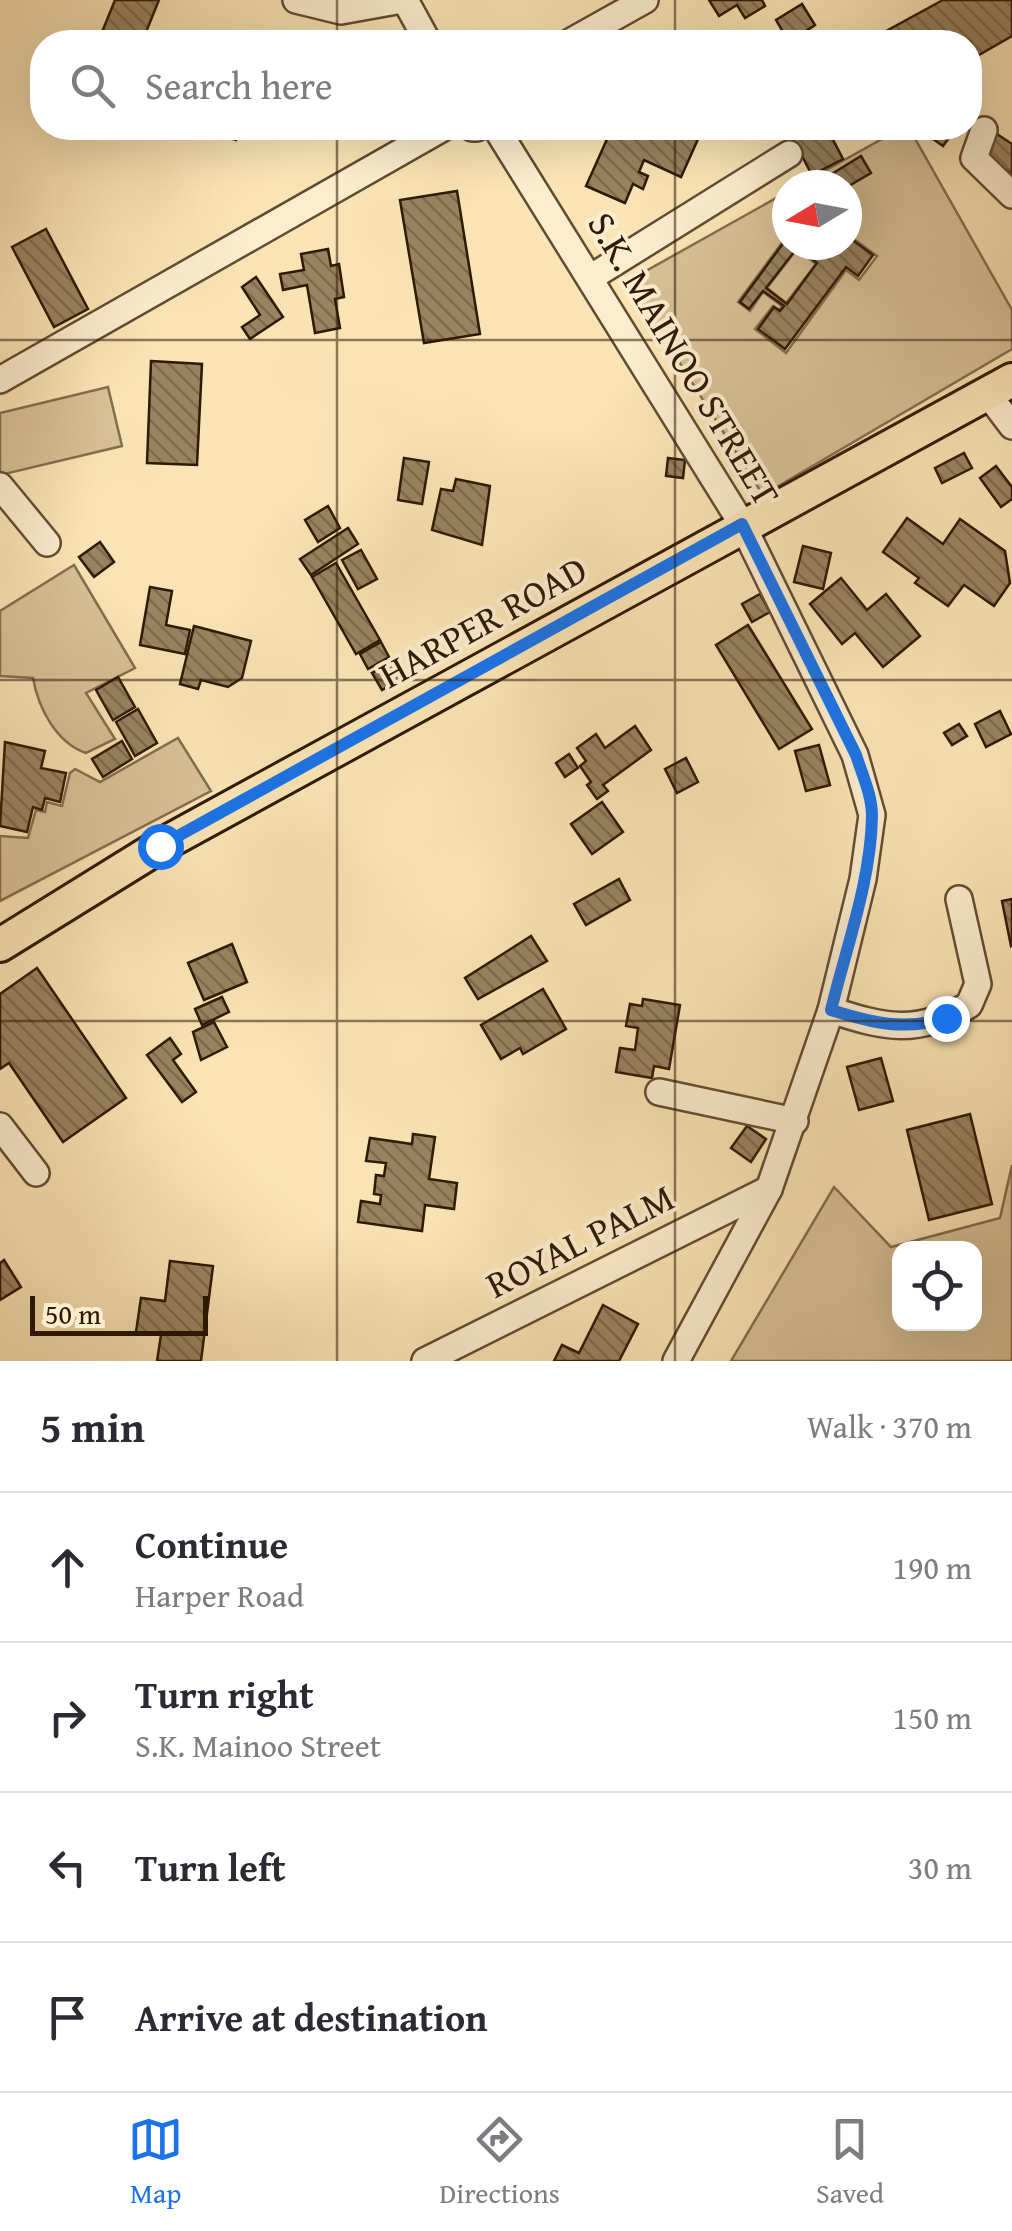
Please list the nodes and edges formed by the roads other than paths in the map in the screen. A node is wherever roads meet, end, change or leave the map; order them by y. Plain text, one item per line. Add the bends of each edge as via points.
1 (296, 0) edge
2 (403, 0) edge
3 (645, 0) edge
4 (421, 30) edge
5 (591, 30) edge
6 (984, 130) dead end
7 (982, 136) edge
8 (422, 140) edge
9 (504, 140) edge
10 (980, 140) edge
11 (789, 154) dead end
12 (1012, 195) edge
13 (590, 278) junction
14 (0, 380) edge
15 (1000, 387) edge
16 (1012, 426) edge
17 (0, 486) edge
18 (742, 524) junction
19 (47, 543) dead end
20 (959, 899) dead end
21 (0, 945) edge
22 (831, 1010) junction
23 (659, 1092) dead end
24 (795, 1121) junction
25 (0, 1126) edge
26 (36, 1173) dead end
27 (769, 1189) junction
28 (425, 1361) edge
29 (676, 1361) edge

1 - 2 street via 341,11
2 - 4 street
3 - 5 street
6 - 7 street
8 - 14 street
9 - 13 street, S.K. MAINOO STREET
10 - 12 street via 974,158
11 - 13 street
13 - 18 street, S.K. MAINOO STREET
15 - 16 street
15 - 18 main road, HARPER ROAD
17 - 19 street
18 - 21 main road, HARPER ROAD via 160,846
18 - 22 street, S.K. MAINOO STREET via 869,794 863,879
20 - 22 street via 978,984 969,1005 918,1027 874,1024
22 - 24 street, S.K. MAINOO STREET
23 - 24 street
24 - 27 street, S.K. MAINOO STREET
25 - 26 street
27 - 28 street, ROYAL PALM
27 - 29 street, S.K. MAINOO STREET

